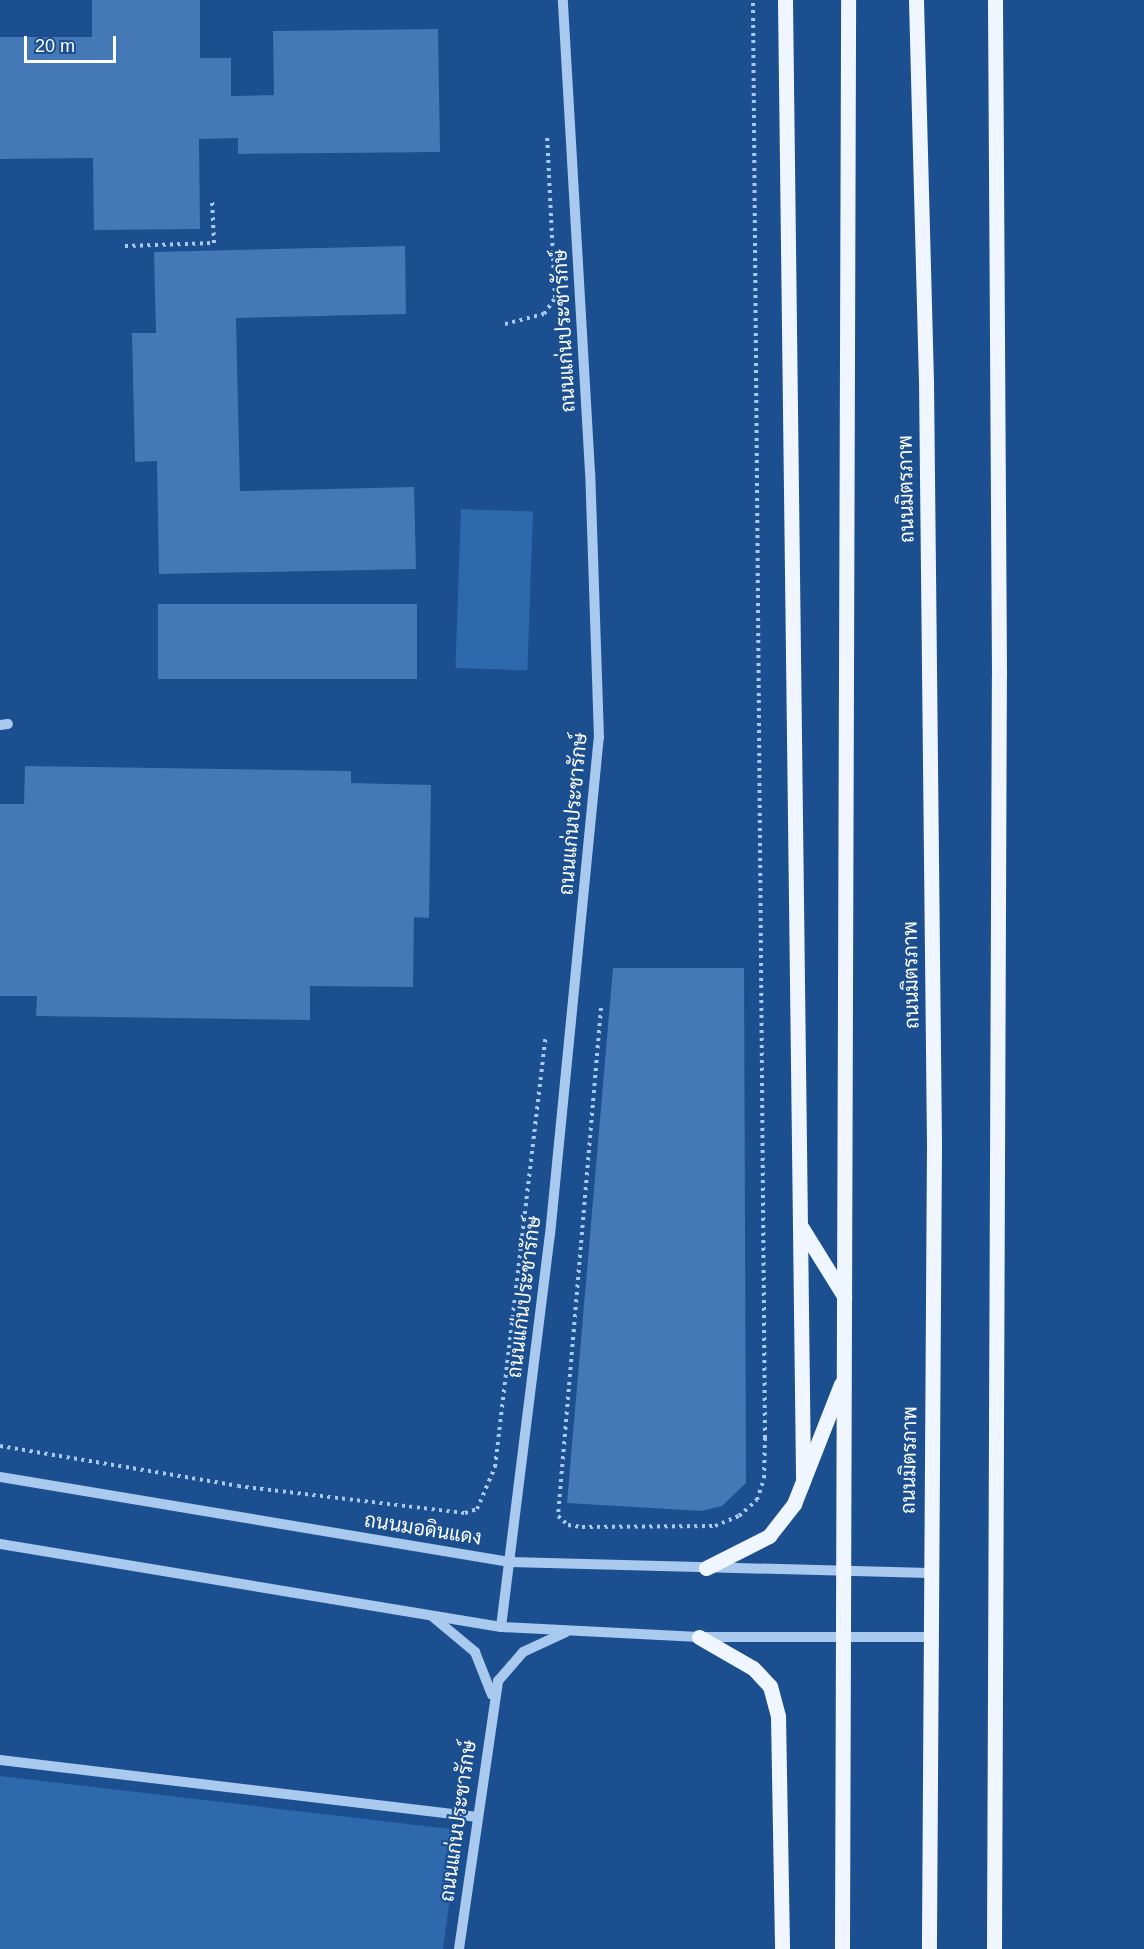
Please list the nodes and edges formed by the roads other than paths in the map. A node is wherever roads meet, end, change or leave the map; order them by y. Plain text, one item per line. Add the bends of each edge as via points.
1 (562, 0) edge
2 (785, 0) edge
3 (848, 0) edge
4 (916, 0) edge
5 (995, 0) edge
6 (800, 1226) junction
7 (844, 1296) junction
8 (844, 1375) junction
9 (0, 1477) edge
10 (803, 1481) junction
11 (0, 1544) edge
12 (510, 1562) junction
13 (706, 1568) junction
14 (844, 1573) junction
15 (929, 1573) junction
16 (433, 1617) junction
17 (501, 1627) junction
18 (568, 1630) junction
19 (699, 1637) junction
20 (930, 1637) junction
21 (844, 1639) junction
22 (493, 1698) junction
23 (0, 1760) edge
24 (476, 1816) junction
25 (459, 1949) edge
26 (782, 1949) edge
27 (842, 1949) edge
28 (929, 1949) edge
29 (994, 1949) edge

1 - 12 street, ถนนแก่นประชารักษ์ via 590,472 599,738 551,1224
2 - 6 main road
3 - 7 main road
4 - 15 main road, ถนนมิตรภาพ via 926,381 933,1119
5 - 29 main road via 999,687
6 - 7 main road
6 - 10 main road
7 - 8 main road
8 - 10 main road
8 - 14 main road
9 - 12 street, ถนนมอดินแดง
10 - 13 main road via 794,1504 769,1536
11 - 16 street
12 - 13 street, ถนนมอดินแดง
12 - 17 street, ถนนแก่นประชารักษ์
13 - 14 street, ถนนมอดินแดง
14 - 15 street, ถนนมอดินแดง
14 - 21 main road
15 - 20 main road, ถนนมิตรภาพ
16 - 17 street
16 - 22 street via 483,1663
17 - 18 street
18 - 19 street
18 - 22 street via 513,1661
19 - 21 street
19 - 26 main road via 753,1668 773,1696 778,1716
20 - 21 street
20 - 28 main road, ถนนมิตรภาพ
21 - 27 main road
22 - 24 street, ถนนแก่นประชารักษ์
23 - 24 street
24 - 25 street, ถนนแก่นประชารักษ์

